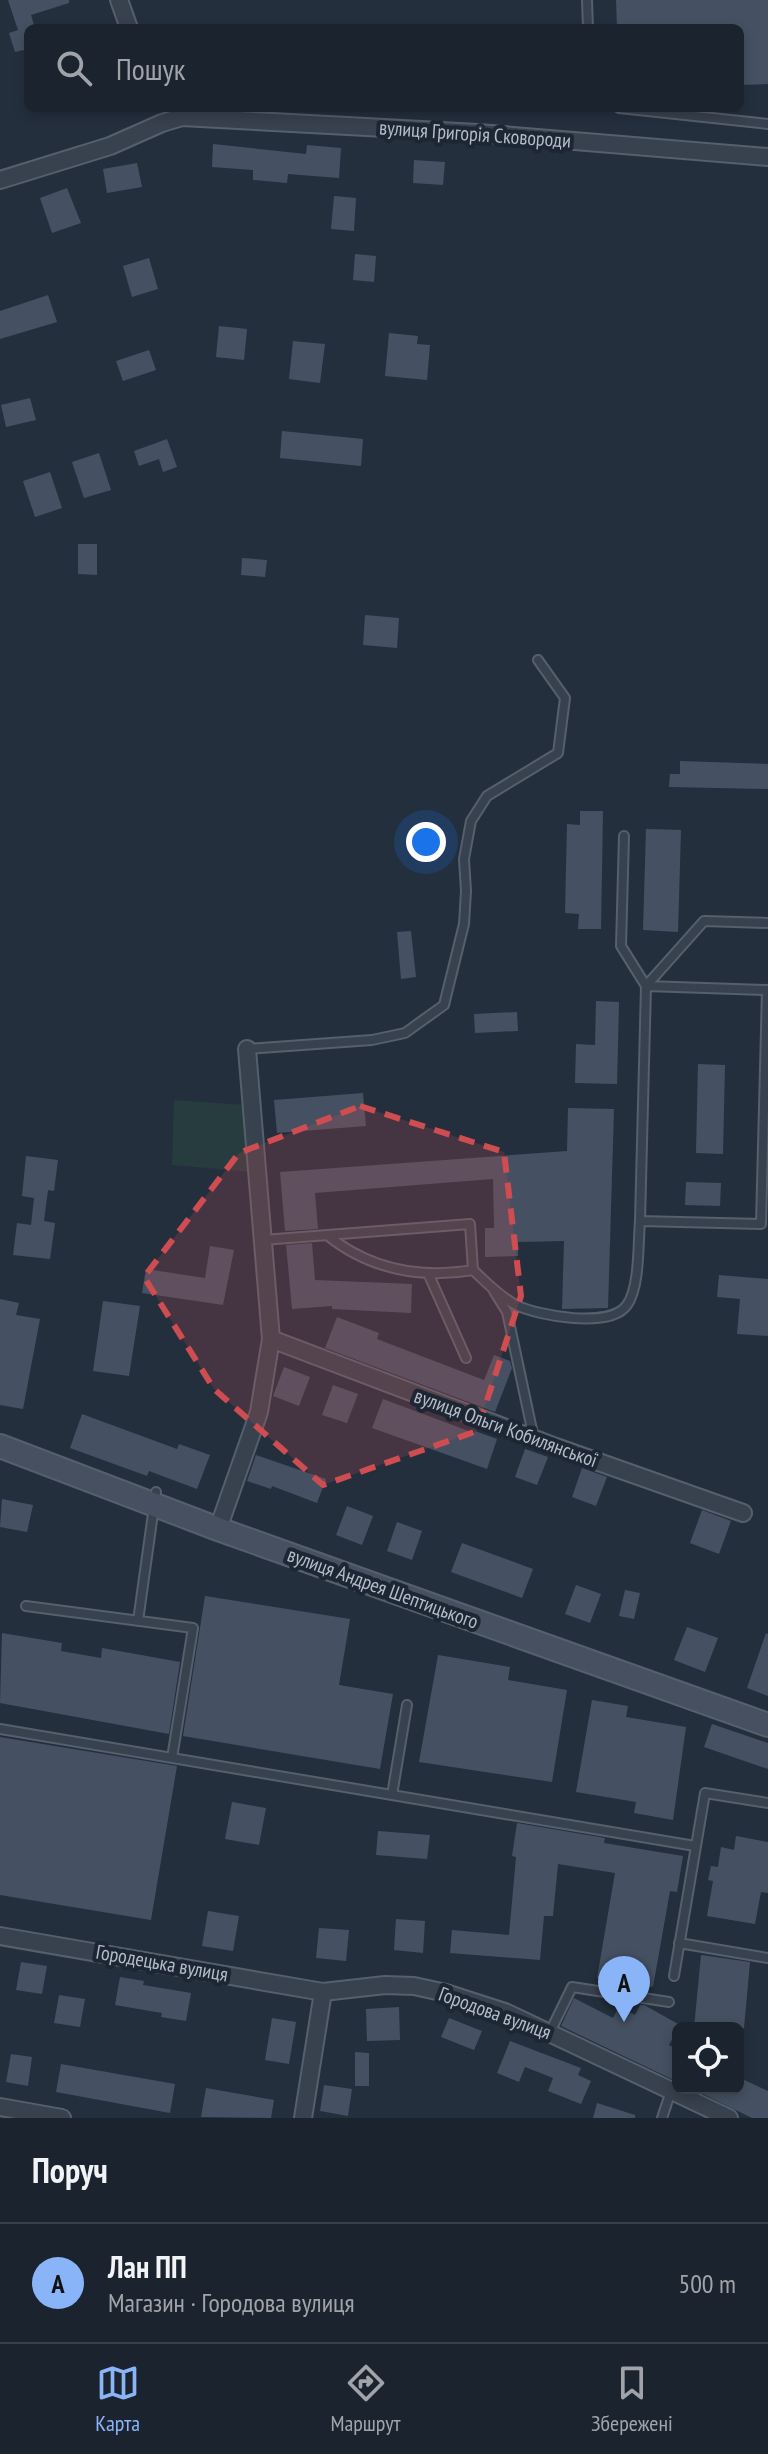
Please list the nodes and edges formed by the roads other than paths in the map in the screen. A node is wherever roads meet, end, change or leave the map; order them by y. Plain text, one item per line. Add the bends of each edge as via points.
1 (119, 0) edge
2 (587, 0) edge
3 (128, 24) edge
4 (588, 24) edge
5 (656, 112) edge
6 (159, 115) edge
7 (768, 124) edge
8 (768, 157) edge
9 (0, 180) edge
10 (538, 660) dead end
11 (624, 836) dead end
12 (768, 923) edge
13 (646, 986) junction
14 (768, 990) edge
15 (247, 1049) joint
16 (765, 1209) edge
17 (640, 1221) junction
18 (326, 1235) junction
19 (262, 1240) junction
20 (473, 1270) junction
21 (428, 1273) junction
22 (491, 1287) junction
23 (271, 1339) junction
24 (466, 1358) dead end
25 (535, 1439) junction
26 (0, 1446) edge
27 (155, 1498) junction
28 (743, 1513) dead end
29 (218, 1529) junction
30 (26, 1606) dead end
31 (138, 1621) junction
32 (407, 1705) dead end
33 (768, 1725) edge
34 (0, 1729) edge
35 (172, 1758) junction
36 (392, 1795) junction
37 (768, 1803) edge
38 (695, 1846) junction
39 (0, 1936) edge
40 (679, 1943) junction
41 (768, 1958) edge
42 (674, 1976) dead end
43 (323, 1992) junction
44 (669, 2002) dead end
45 (550, 2032) junction
46 (671, 2090) junction
47 (0, 2107) edge
48 (62, 2118) edge
49 (303, 2118) edge
50 (662, 2118) edge
51 (729, 2118) edge

1 - 3 street
2 - 4 lane
5 - 7 lane
6 - 8 street, вулиця Григорія Сковороди
6 - 9 street, вулиця Григорія Сковороди via 110,146
10 - 15 lane via 565,698 558,753 487,796 471,821 464,859 464,924 444,1005 405,1033
11 - 13 lane via 621,946
12 - 13 lane via 704,921
13 - 14 lane
13 - 17 lane
14 - 16 lane
15 - 19 street
16 - 17 lane via 761,1224
17 - 22 lane via 634,1290 626,1307 610,1317 542,1315
18 - 19 lane
18 - 20 lane via 470,1224
18 - 21 lane via 373,1264
19 - 23 street
20 - 21 lane
20 - 22 lane
21 - 24 lane
22 - 25 lane via 507,1312
23 - 25 street, вулиця Ольги Кобилянської
23 - 29 street via 259,1412
25 - 28 street, вулиця Ольги Кобилянської
26 - 27 main road, вулиця Андрея Шептицького
27 - 29 main road, вулиця Андрея Шептицького
27 - 31 lane
29 - 33 main road, вулиця Андрея Шептицького
30 - 31 lane
31 - 35 lane via 193,1628
32 - 36 lane
34 - 35 lane
35 - 36 lane
36 - 38 lane
37 - 38 lane via 705,1793
38 - 40 lane
39 - 43 street, Городецька вулиця
40 - 41 lane
40 - 42 lane
43 - 45 street, Городова вулиця via 414,1986 505,2012
43 - 49 street
44 - 45 lane via 572,1987
45 - 46 street, Городова вулиця
46 - 50 lane
46 - 51 street, Городова вулиця
47 - 48 street

